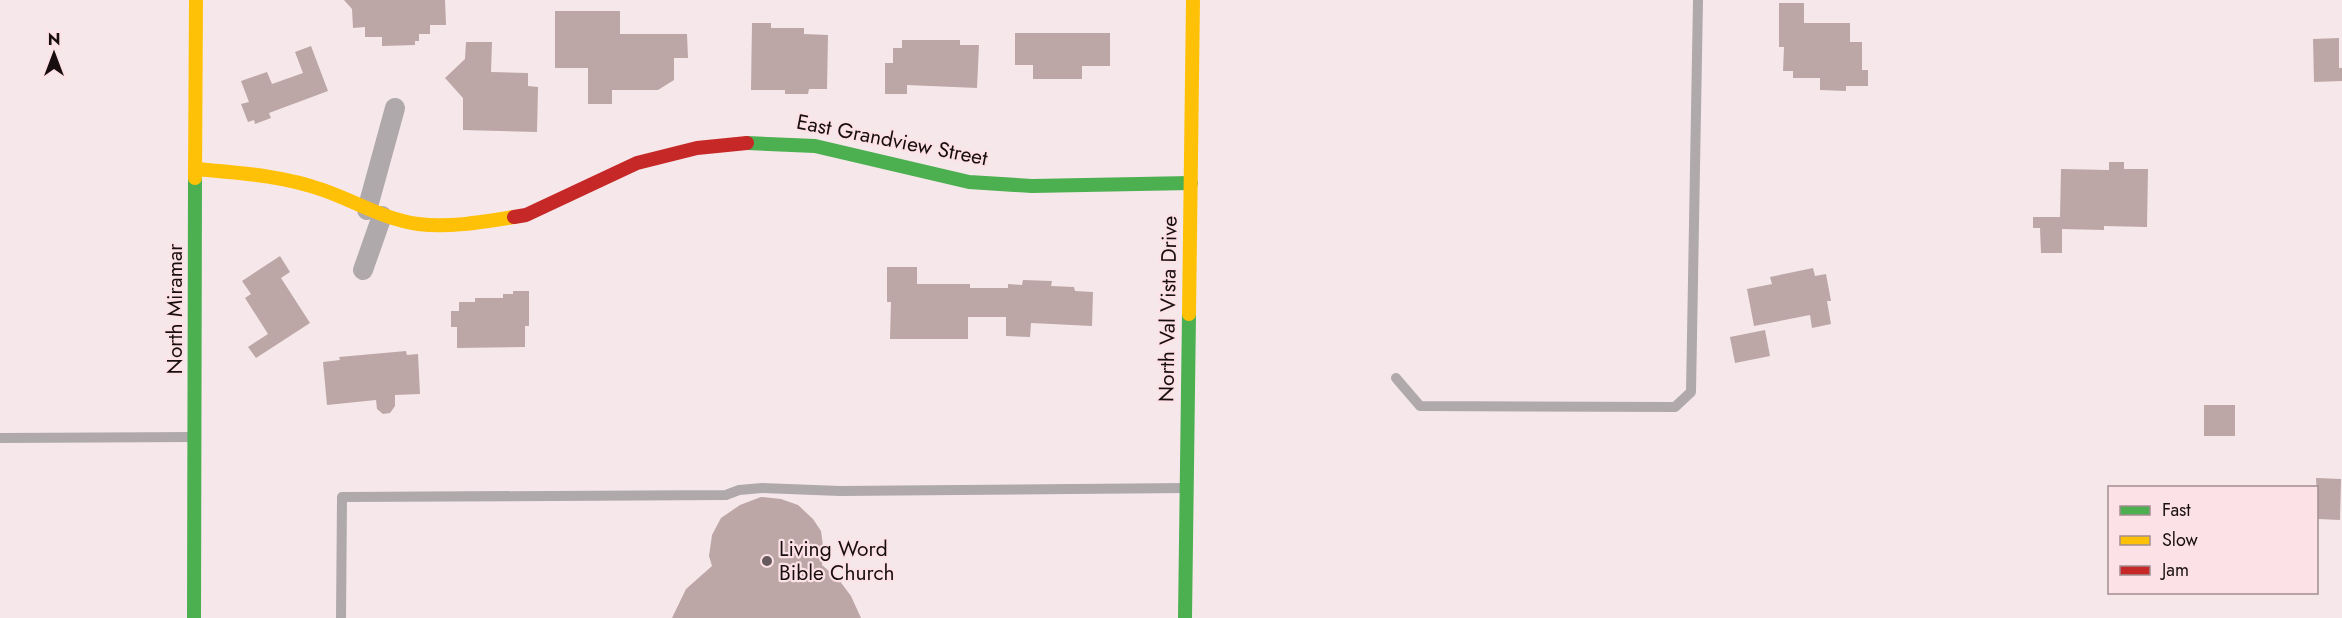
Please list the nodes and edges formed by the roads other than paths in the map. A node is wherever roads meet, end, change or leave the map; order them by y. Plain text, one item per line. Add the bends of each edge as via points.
1 (196, 0) edge
2 (1193, 0) edge
3 (1698, 0) edge
4 (395, 108) dead end
5 (196, 169) junction
6 (1191, 183) junction
7 (375, 213) junction
8 (363, 270) dead end
9 (1396, 378) dead end
10 (195, 437) junction
11 (0, 438) edge
12 (1186, 488) junction
13 (194, 618) edge
14 (341, 618) edge
15 (1185, 618) edge

1 - 5 street, North Miramar
2 - 6 street, North Val Vista Drive
3 - 9 lane via 1691,392 1675,407 1420,406
4 - 7 street
5 - 7 street, East Grandview Street via 269,175 323,190
5 - 10 street, North Miramar
6 - 7 street, East Grandview Street via 969,183 815,146 755,142 697,148 637,163 526,215 469,224 418,224
6 - 12 street, North Val Vista Drive
7 - 8 street
10 - 11 lane
10 - 13 street, North Miramar
12 - 14 lane via 762,488 726,495 342,497
12 - 15 street, North Val Vista Drive

